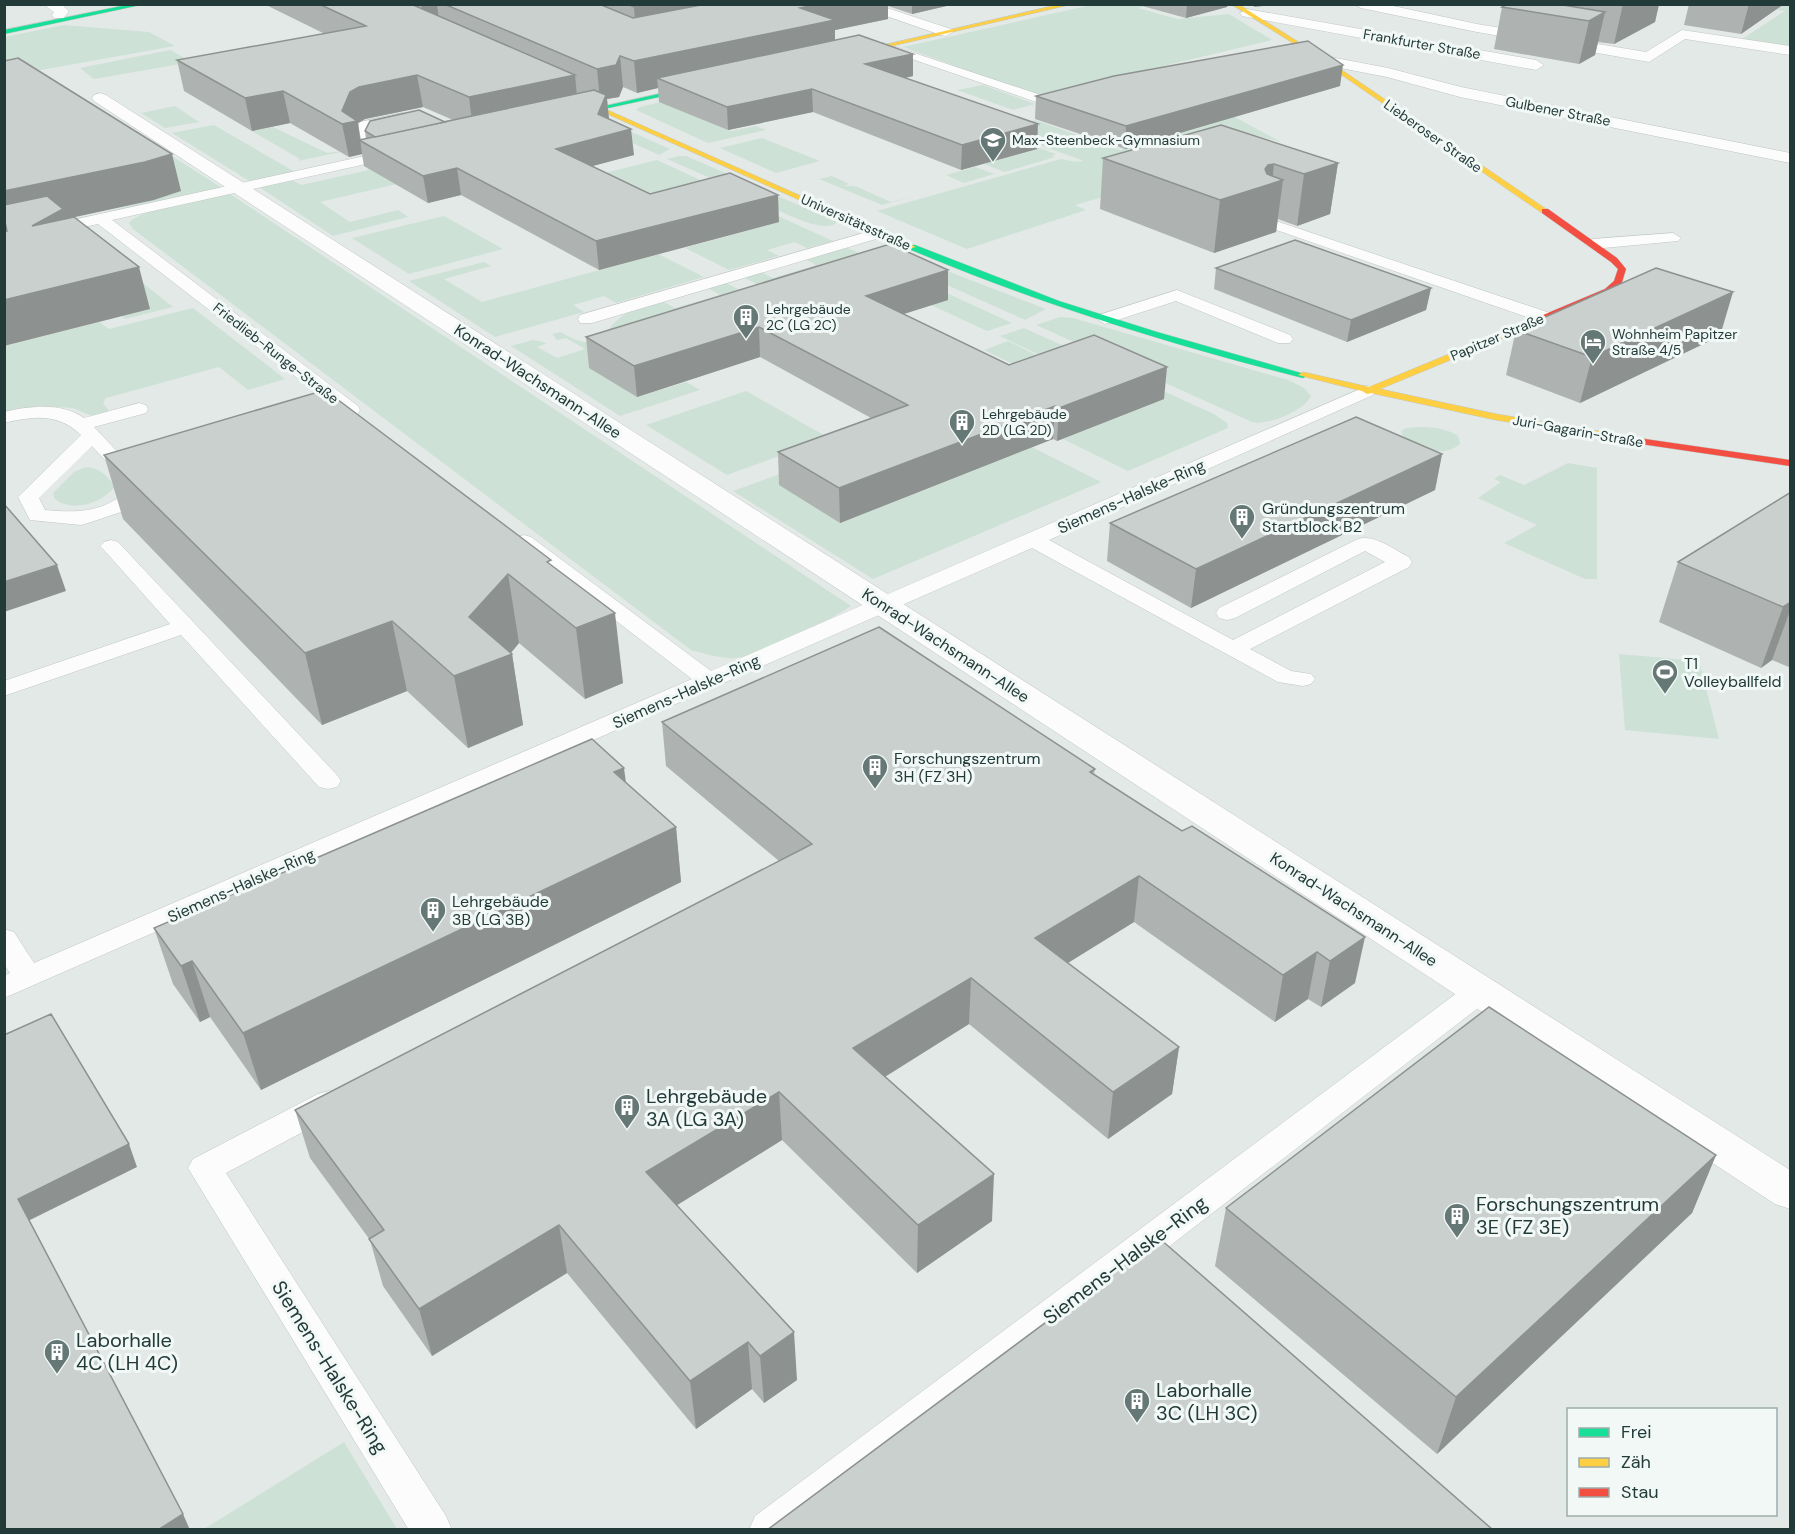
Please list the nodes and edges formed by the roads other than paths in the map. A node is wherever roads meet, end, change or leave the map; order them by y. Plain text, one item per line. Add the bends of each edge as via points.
1 (142, 4) edge
2 (859, 4) edge
3 (1071, 4) edge
4 (1233, 4) edge
5 (1361, 4) edge
6 (54, 9) edge
7 (1247, 13) junction
8 (4, 23) edge
9 (4, 32) edge
10 (946, 32) junction
11 (884, 46) junction
12 (1791, 51) edge
13 (826, 59) edge
14 (1325, 61) junction
15 (1519, 75) dead end
16 (721, 82) edge
17 (1502, 86) dead end
18 (549, 87) edge
19 (1086, 97) edge
20 (1485, 97) junction
21 (100, 98) dead end
22 (599, 108) junction
23 (577, 113) edge
24 (411, 115) edge
25 (413, 150) edge
26 (382, 157) junction
27 (1791, 158) edge
28 (239, 188) junction
29 (101, 219) junction
30 (1267, 222) edge
31 (881, 233) junction
32 (1673, 238) dead end
33 (4, 240) edge
34 (1593, 244) junction
35 (1622, 277) joint
36 (1545, 318) junction
37 (586, 319) dead end
38 (1105, 319) junction
39 (1284, 339) dead end
40 (1366, 392) junction
41 (139, 409) dead end
42 (4, 418) edge
43 (361, 426) edge
44 (86, 431) junction
45 (1791, 463) edge
46 (161, 484) edge
47 (141, 487) junction
48 (511, 531) edge
49 (1033, 540) junction
50 (111, 546) dead end
51 (884, 605) junction
52 (1227, 612) dead end
53 (186, 626) junction
54 (1232, 649) junction
55 (1303, 679) dead end
56 (709, 681) junction
57 (4, 689) edge
58 (328, 781) dead end
59 (4, 939) edge
60 (16, 983) edge
61 (1480, 991) junction
62 (354, 1089) edge
63 (1791, 1192) edge
64 (432, 1530) edge
65 (769, 1530) edge

1 - 6 street
1 - 9 street
2 - 10 street
3 - 10 street
4 - 7 street, Lieberoser Straße
5 - 12 street via 1649,57 1682,34
6 - 8 street
7 - 14 street, Lieberoser Straße
7 - 15 street, Frankfurter Straße via 1536,64
10 - 11 street
11 - 13 street
11 - 19 lane via 1055,104
14 - 20 street, Gulbener Straße
14 - 34 street, Lieberoser Straße
16 - 22 street
17 - 20 street
18 - 22 street, Universitätsstraße
20 - 27 street, Gulbener Straße
21 - 28 street, Konrad-Wachsmann-Allee
22 - 23 lane
22 - 31 street, Universitätsstraße
24 - 26 lane via 365,125 357,142
25 - 26 lane
26 - 28 lane
28 - 29 lane
28 - 51 street, Konrad-Wachsmann-Allee
29 - 33 lane
29 - 43 lane, Friedlieb-Runge-Straße
30 - 36 lane
31 - 37 lane
31 - 38 street, Universitätsstraße via 1007,286
32 - 34 lane
34 - 35 street, Lieberoser Straße via 1622,269
35 - 36 street, Papitzer Straße via 1608,291
36 - 40 street, Papitzer Straße
38 - 39 lane via 1177,295
38 - 40 street, Universitätsstraße via 1272,369
40 - 45 street, Juri-Gagarin-Straße via 1600,436
40 - 49 lane, Siemens-Halske-Ring
41 - 44 lane
42 - 44 lane via 47,412 72,418
44 - 47 lane
44 - 47 lane via 28,497 37,516 81,519 126,504
46 - 47 lane
48 - 56 lane
49 - 51 lane, Siemens-Halske-Ring
49 - 54 lane
50 - 53 lane
51 - 56 lane, Siemens-Halske-Ring
51 - 61 street, Konrad-Wachsmann-Allee
52 - 54 lane via 1365,543 1401,562
53 - 57 lane
53 - 58 lane
54 - 55 lane via 1286,677
56 - 60 lane, Siemens-Halske-Ring
59 - 60 lane
61 - 63 street, Konrad-Wachsmann-Allee
61 - 65 lane, Siemens-Halske-Ring via 1150,1263
62 - 64 lane, Siemens-Halske-Ring via 205,1168

